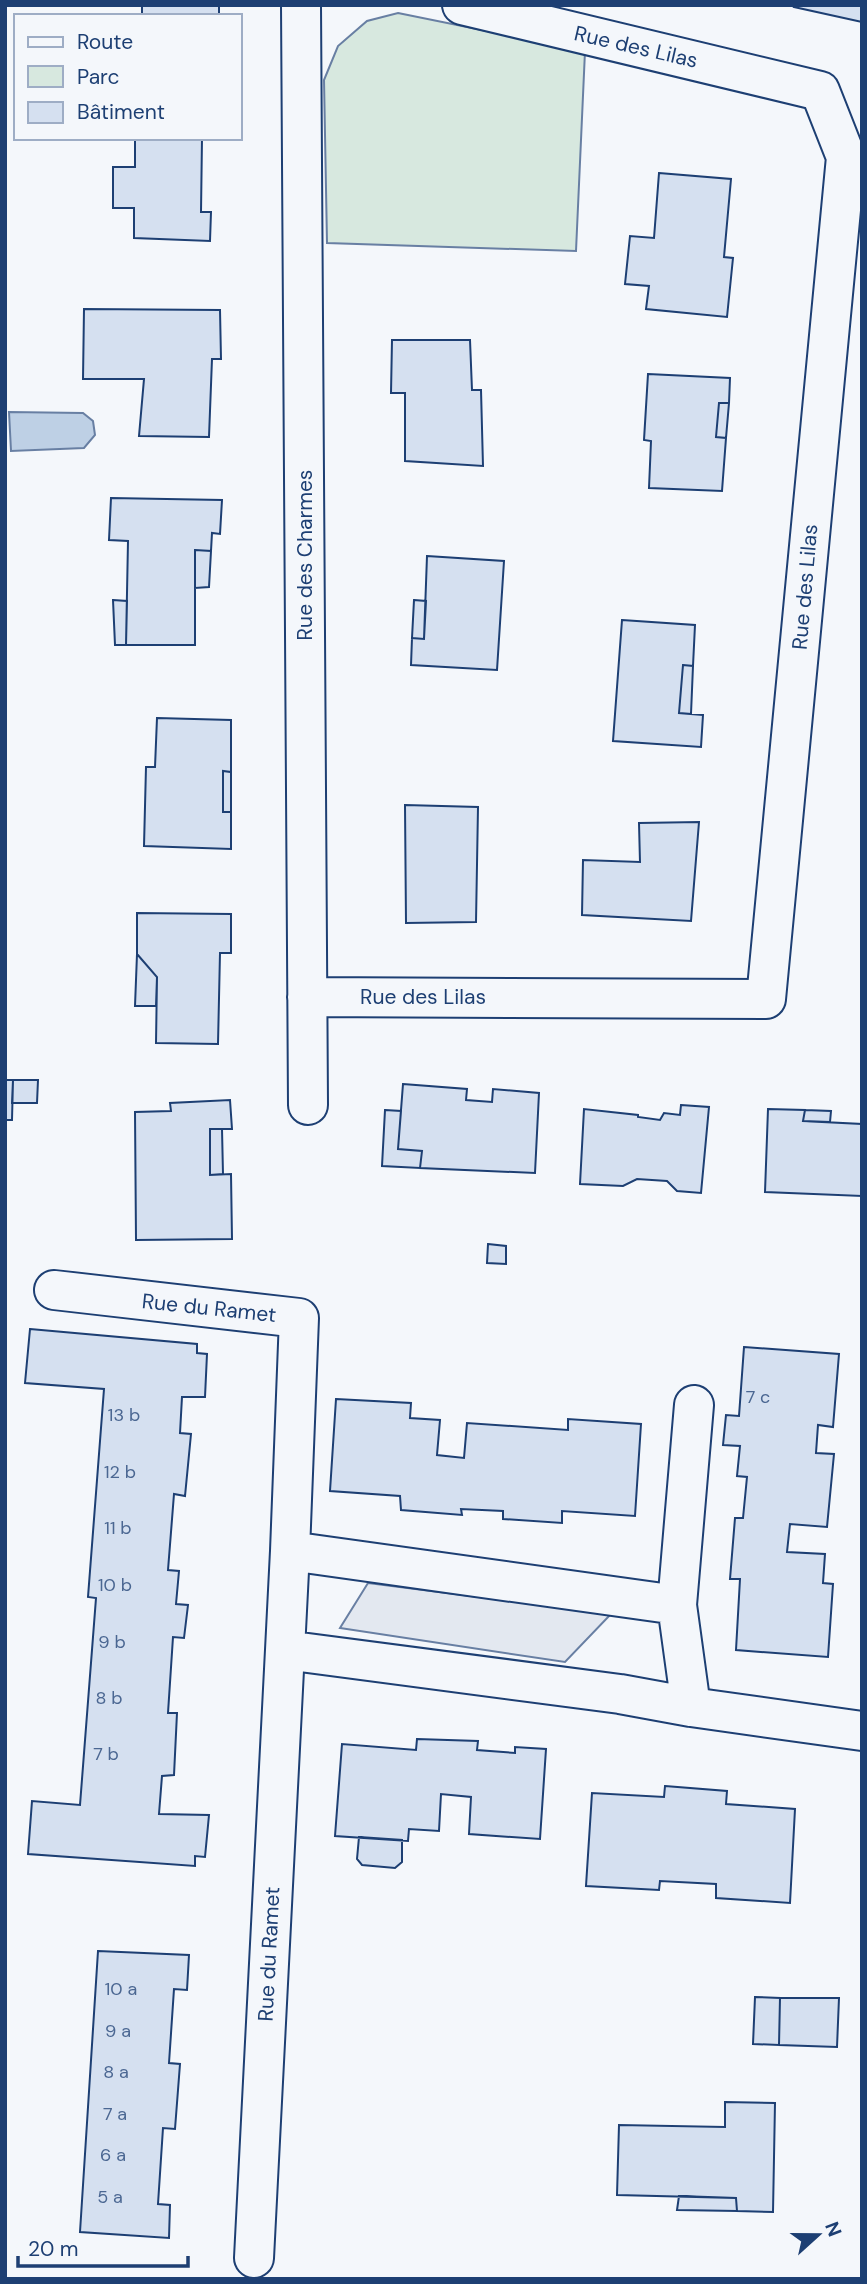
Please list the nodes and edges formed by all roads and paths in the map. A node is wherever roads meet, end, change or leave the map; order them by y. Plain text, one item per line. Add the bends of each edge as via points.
1 (301, 5) edge
2 (462, 5) edge
3 (307, 997) junction
4 (308, 1105) dead end
5 (54, 1290) dead end
6 (694, 1405) dead end
7 (290, 1551) junction
8 (677, 1605) junction
9 (285, 1650) junction
10 (691, 1707) junction
11 (862, 1731) edge
12 (254, 2258) dead end

1 - 3 street, Rue des Charmes
2 - 3 street, Rue des Lilas via 820,90 846,157 766,999
3 - 4 street, Rue des Charmes
5 - 7 street, Rue du Ramet via 299,1318
6 - 8 street
7 - 8 street
7 - 9 street, Rue du Ramet
8 - 10 street
9 - 10 street
9 - 12 street, Rue du Ramet
10 - 11 street

